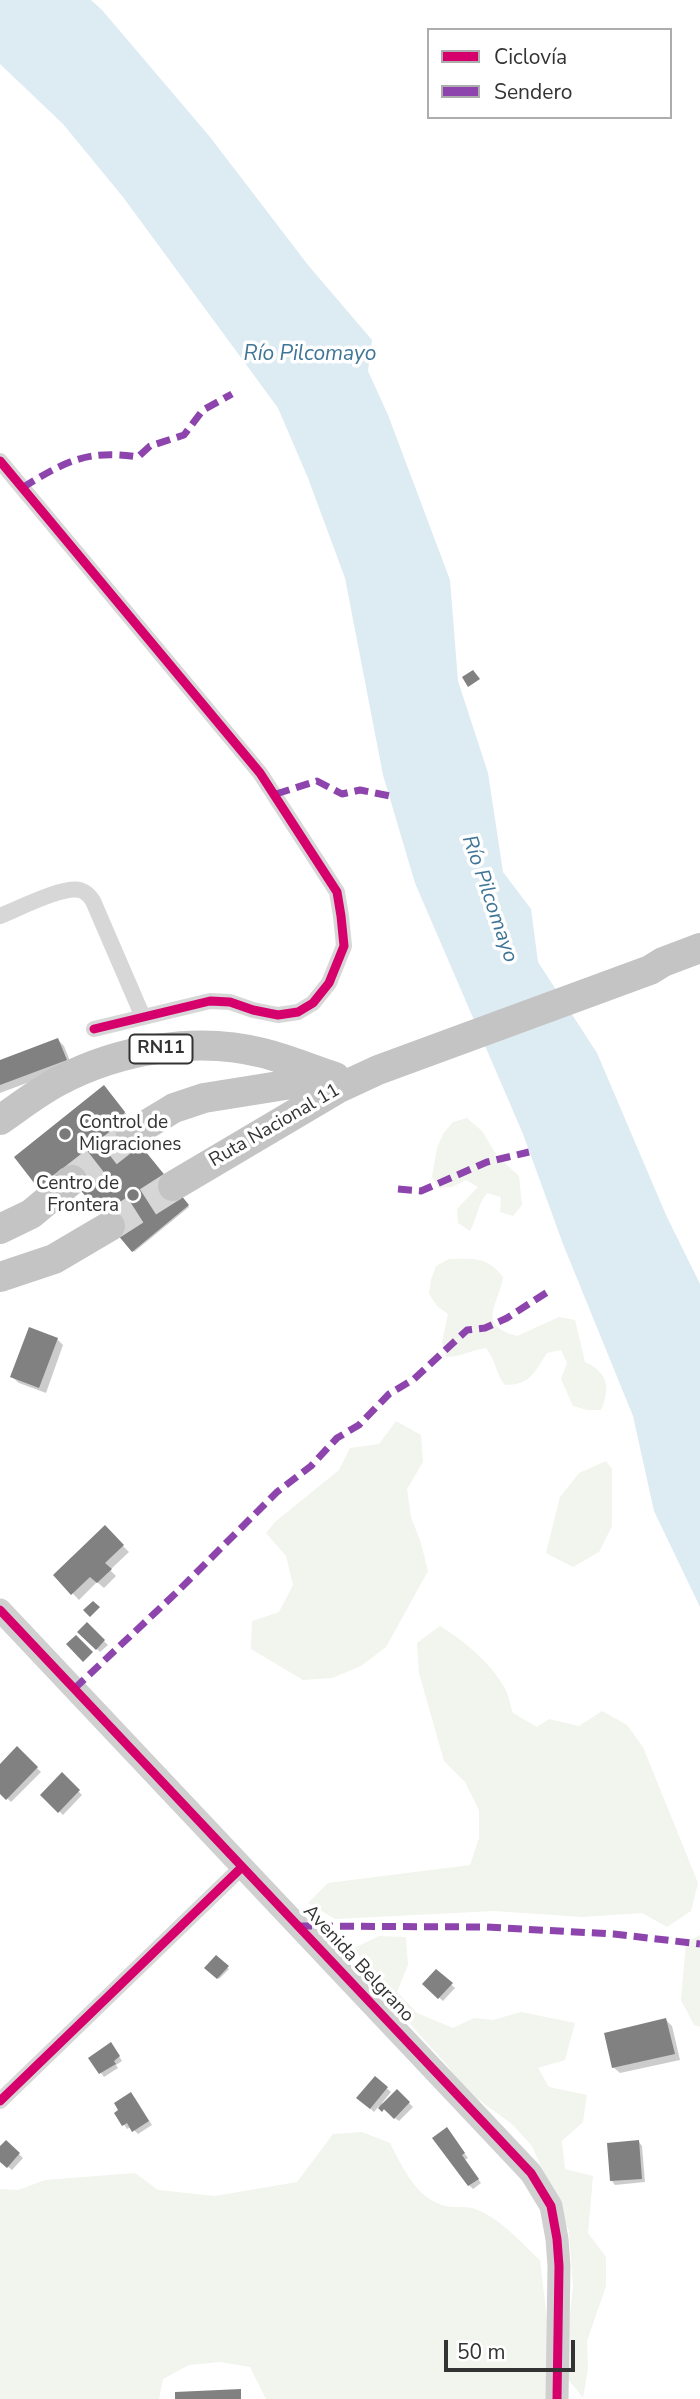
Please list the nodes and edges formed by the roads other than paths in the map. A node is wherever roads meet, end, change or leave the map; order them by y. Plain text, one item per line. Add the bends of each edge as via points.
1 (0, 461) edge
2 (0, 916) edge
3 (700, 948) edge
4 (700, 956) edge
5 (663, 962) junction
6 (143, 1017) junction
7 (94, 1029) dead end
8 (378, 1070) junction
9 (335, 1077) junction
10 (0, 1120) edge
11 (131, 1134) tunnel mouth
12 (72, 1180) tunnel mouth
13 (173, 1186) tunnel mouth
14 (110, 1226) tunnel mouth
15 (0, 1229) edge
16 (0, 1277) edge
17 (0, 1611) edge
18 (243, 1867) junction
19 (0, 2101) edge
20 (557, 2399) edge

1 - 6 street via 260,773 337,892 344,946 329,983 313,1003 298,1012 278,1015 210,1001
2 - 6 street via 64,891 88,895
3 - 5 highway
4 - 5 highway
5 - 8 highway, Ruta Nacional 11 / RN11
6 - 7 street
8 - 9 highway, Ruta Nacional 11 / RN11
8 - 13 highway, Ruta Nacional 11 / RN11 via 337,1089
9 - 10 highway, Ruta Nacional 11 / RN11 via 262,1052 211,1045 164,1048 119,1057 59,1081
9 - 11 highway, Ruta Nacional 11 / RN11 via 204,1098 174,1108
12 - 15 highway via 31,1214
14 - 16 highway via 54,1259
17 - 18 street, Avenida Belgrano
18 - 19 street
18 - 20 street, Avenida Belgrano via 531,2173 551,2206 559,2266

